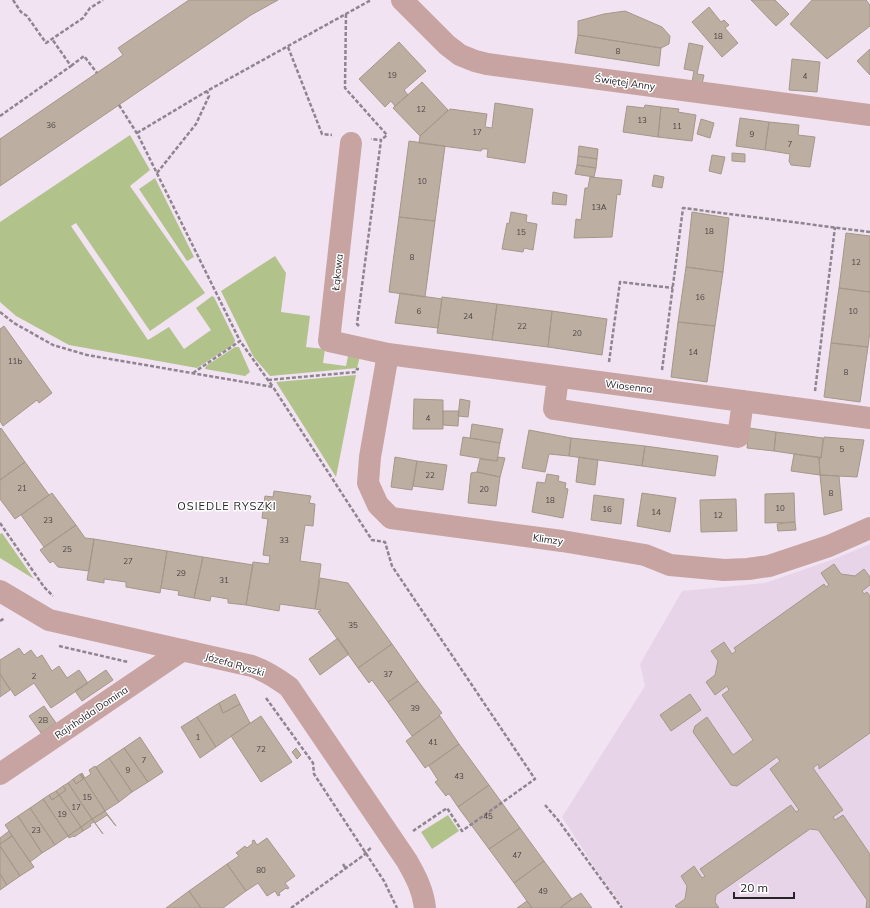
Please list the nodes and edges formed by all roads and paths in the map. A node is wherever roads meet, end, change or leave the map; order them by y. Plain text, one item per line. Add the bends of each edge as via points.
1 (13, 0) edge
2 (103, 0) edge
3 (371, 0) edge
4 (402, 0) edge
5 (346, 14) junction
6 (52, 39) junction
7 (288, 47) junction
8 (71, 66) junction
9 (97, 73) dead end
10 (208, 92) junction
11 (119, 105) dead end
12 (870, 115) edge
13 (0, 116) edge
14 (137, 133) junction
15 (351, 139) junction
16 (380, 140) junction
17 (157, 173) junction
18 (835, 227) junction
19 (870, 232) edge
20 (673, 288) junction
21 (0, 312) edge
22 (363, 329) dead end
23 (240, 342) junction
24 (388, 354) junction
25 (609, 365) dead end
26 (662, 372) dead end
27 (192, 373) junction
28 (385, 375) junction
29 (558, 377) junction
30 (268, 380) junction
31 (273, 387) junction
32 (815, 393) dead end
33 (743, 402) junction
34 (870, 418) edge
35 (0, 523) edge
36 (870, 528) edge
37 (0, 591) edge
38 (54, 598) dead end
39 (59, 646) dead end
40 (183, 650) junction
41 (155, 668) junction
42 (260, 695) dead end
43 (0, 774) edge
44 (545, 805) dead end
45 (412, 832) dead end
46 (390, 834) junction
47 (366, 852) junction
48 (343, 864) dead end
49 (346, 868) junction
50 (291, 908) edge
51 (397, 908) edge
52 (424, 908) edge
53 (622, 908) edge

1 - 6 path via 46,43
2 - 6 path via 90,8 83,18
3 - 5 path
4 - 12 street, Świętej Anny via 447,45 460,55 475,61
5 - 7 path
5 - 16 path via 345,88 387,135
6 - 8 path
7 - 10 path
7 - 15 path via 322,134
8 - 9 path via 84,56
8 - 13 path
10 - 14 path
10 - 17 path via 209,96 196,124
11 - 14 path
14 - 17 path
15 - 16 path
15 - 24 street, Łąkowa via 329,341
16 - 22 path via 357,324
17 - 23 path
18 - 19 path
18 - 20 path via 683,208
18 - 32 path
20 - 25 path via 620,282
20 - 26 path
21 - 27 path via 53,345 87,355
23 - 27 path
23 - 30 path
24 - 28 street, Klimzy
24 - 29 street, Wiosenna
27 - 31 path
28 - 30 path via 357,369 356,372
28 - 36 street, Klimzy via 370,457 368,483 378,505 391,518 562,541 638,553 670,565 724,570 770,566 829,546
29 - 33 street, Wiosenna
29 - 33 street via 554,409 738,436
30 - 31 path
31 - 45 path via 372,540 385,542 392,566 535,779 462,831 447,808
33 - 34 street, Wiosenna
35 - 38 path
37 - 40 street, Józefa Ryszki via 49,620
39 - 41 path
40 - 41 street, Rajnholda Domina
40 - 46 street, Józefa Ryszki via 258,668 289,687
41 - 43 street, Rajnholda Domina
42 - 47 path via 266,698 313,763 314,774
44 - 53 path
46 - 47 path
46 - 52 street, Józefa Ryszki via 419,882
47 - 49 path
47 - 51 path
48 - 49 path
49 - 50 path

